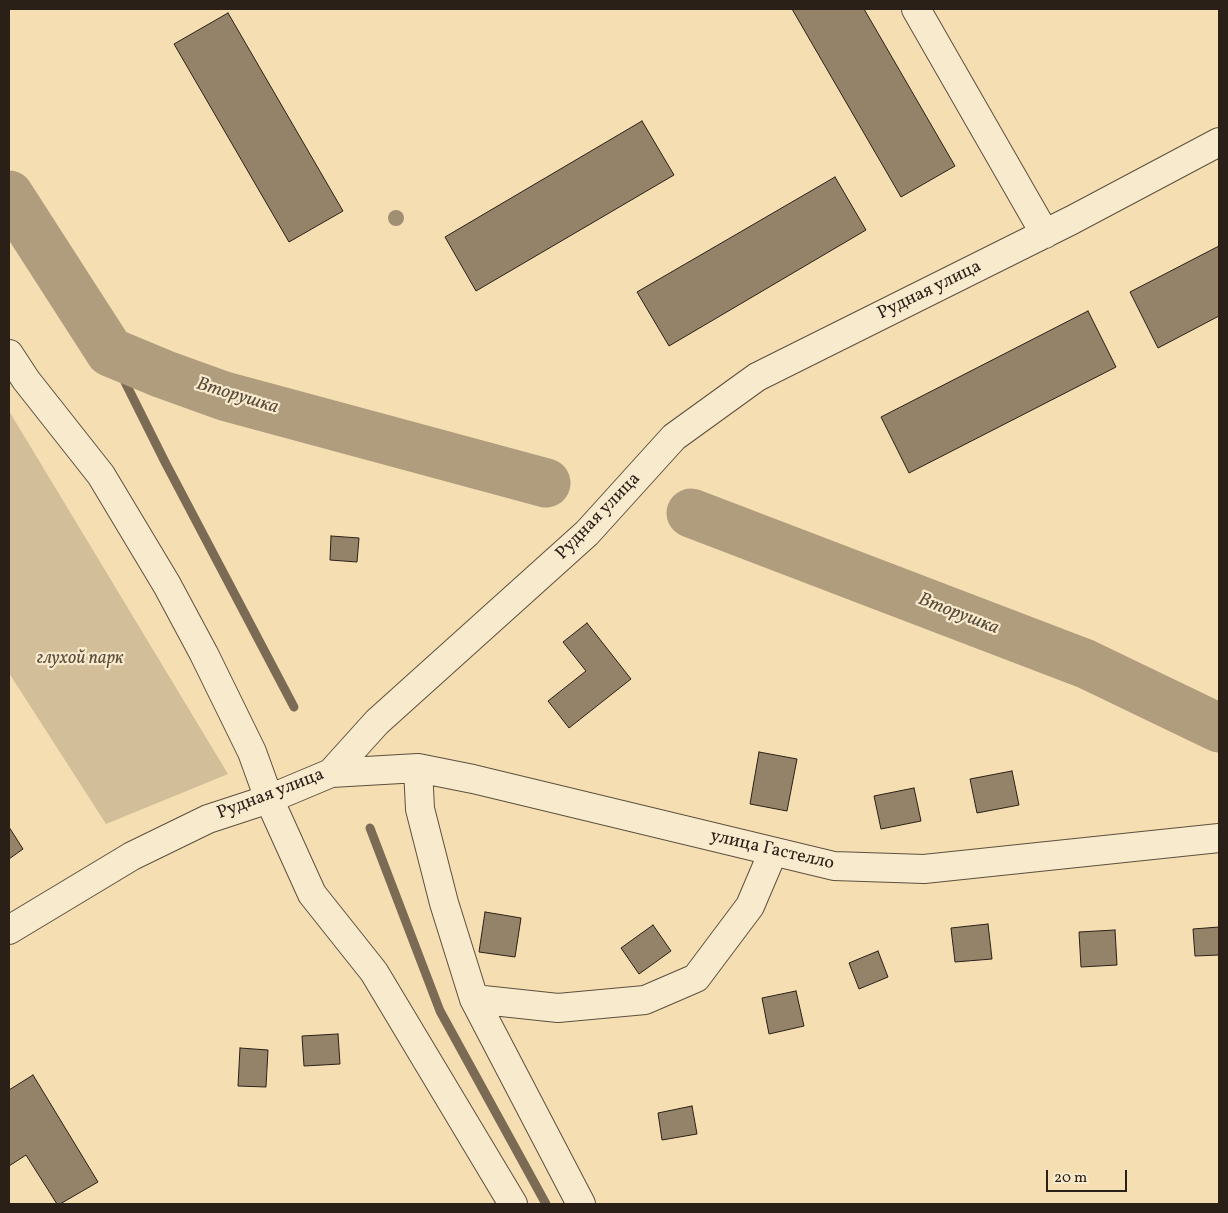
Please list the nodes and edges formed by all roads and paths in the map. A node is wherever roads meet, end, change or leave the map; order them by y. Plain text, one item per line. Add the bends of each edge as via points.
1 (916, 9) edge
2 (1219, 142) edge
3 (1045, 234) junction
4 (9, 354) edge
5 (418, 768) junction
6 (331, 773) junction
7 (269, 799) junction
8 (1219, 838) edge
9 (773, 852) junction
10 (9, 930) edge
11 (474, 999) junction
12 (513, 1204) edge
13 (581, 1204) edge

1 - 3 street
2 - 3 street, Рудная улица
3 - 6 street, Рудная улица via 757,377 674,437 587,533 377,722
4 - 7 street via 102,476 168,585 252,752
5 - 6 street, улица Гастелло
5 - 9 street, улица Гастелло
5 - 11 street via 420,809 444,903
6 - 7 street, Рудная улица
7 - 10 street, Рудная улица via 208,820 132,856
7 - 12 street via 312,894 374,972
8 - 9 street, улица Гастелло via 924,869 834,866
9 - 11 street via 750,906 696,978 645,1000 558,1008
11 - 13 street

